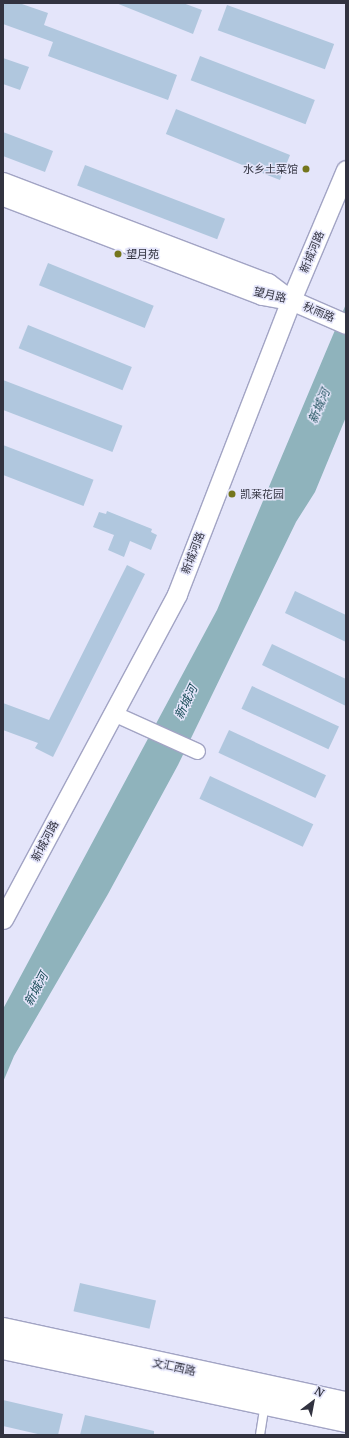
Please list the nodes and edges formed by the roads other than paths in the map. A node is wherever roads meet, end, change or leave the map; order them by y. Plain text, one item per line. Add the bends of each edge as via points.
1 (346, 170) edge
2 (3, 182) edge
3 (3, 196) edge
4 (291, 300) junction
5 (338, 321) edge
6 (113, 713) junction
7 (198, 751) dead end
8 (3, 919) edge
9 (3, 1329) edge
10 (3, 1348) edge
11 (346, 1403) edge
12 (266, 1404) junction
13 (346, 1421) edge
14 (260, 1435) edge

1 - 4 street, 新城河路
2 - 4 street, 望月路 via 268,283
3 - 4 street, 望月路 via 262,295
4 - 5 street, 秋雨路
4 - 6 street, 新城河路 via 177,594
6 - 7 street
6 - 8 street, 新城河路
9 - 11 main road, 文汇西路
10 - 12 main road, 文汇西路
12 - 13 main road, 文汇西路
12 - 14 lane

